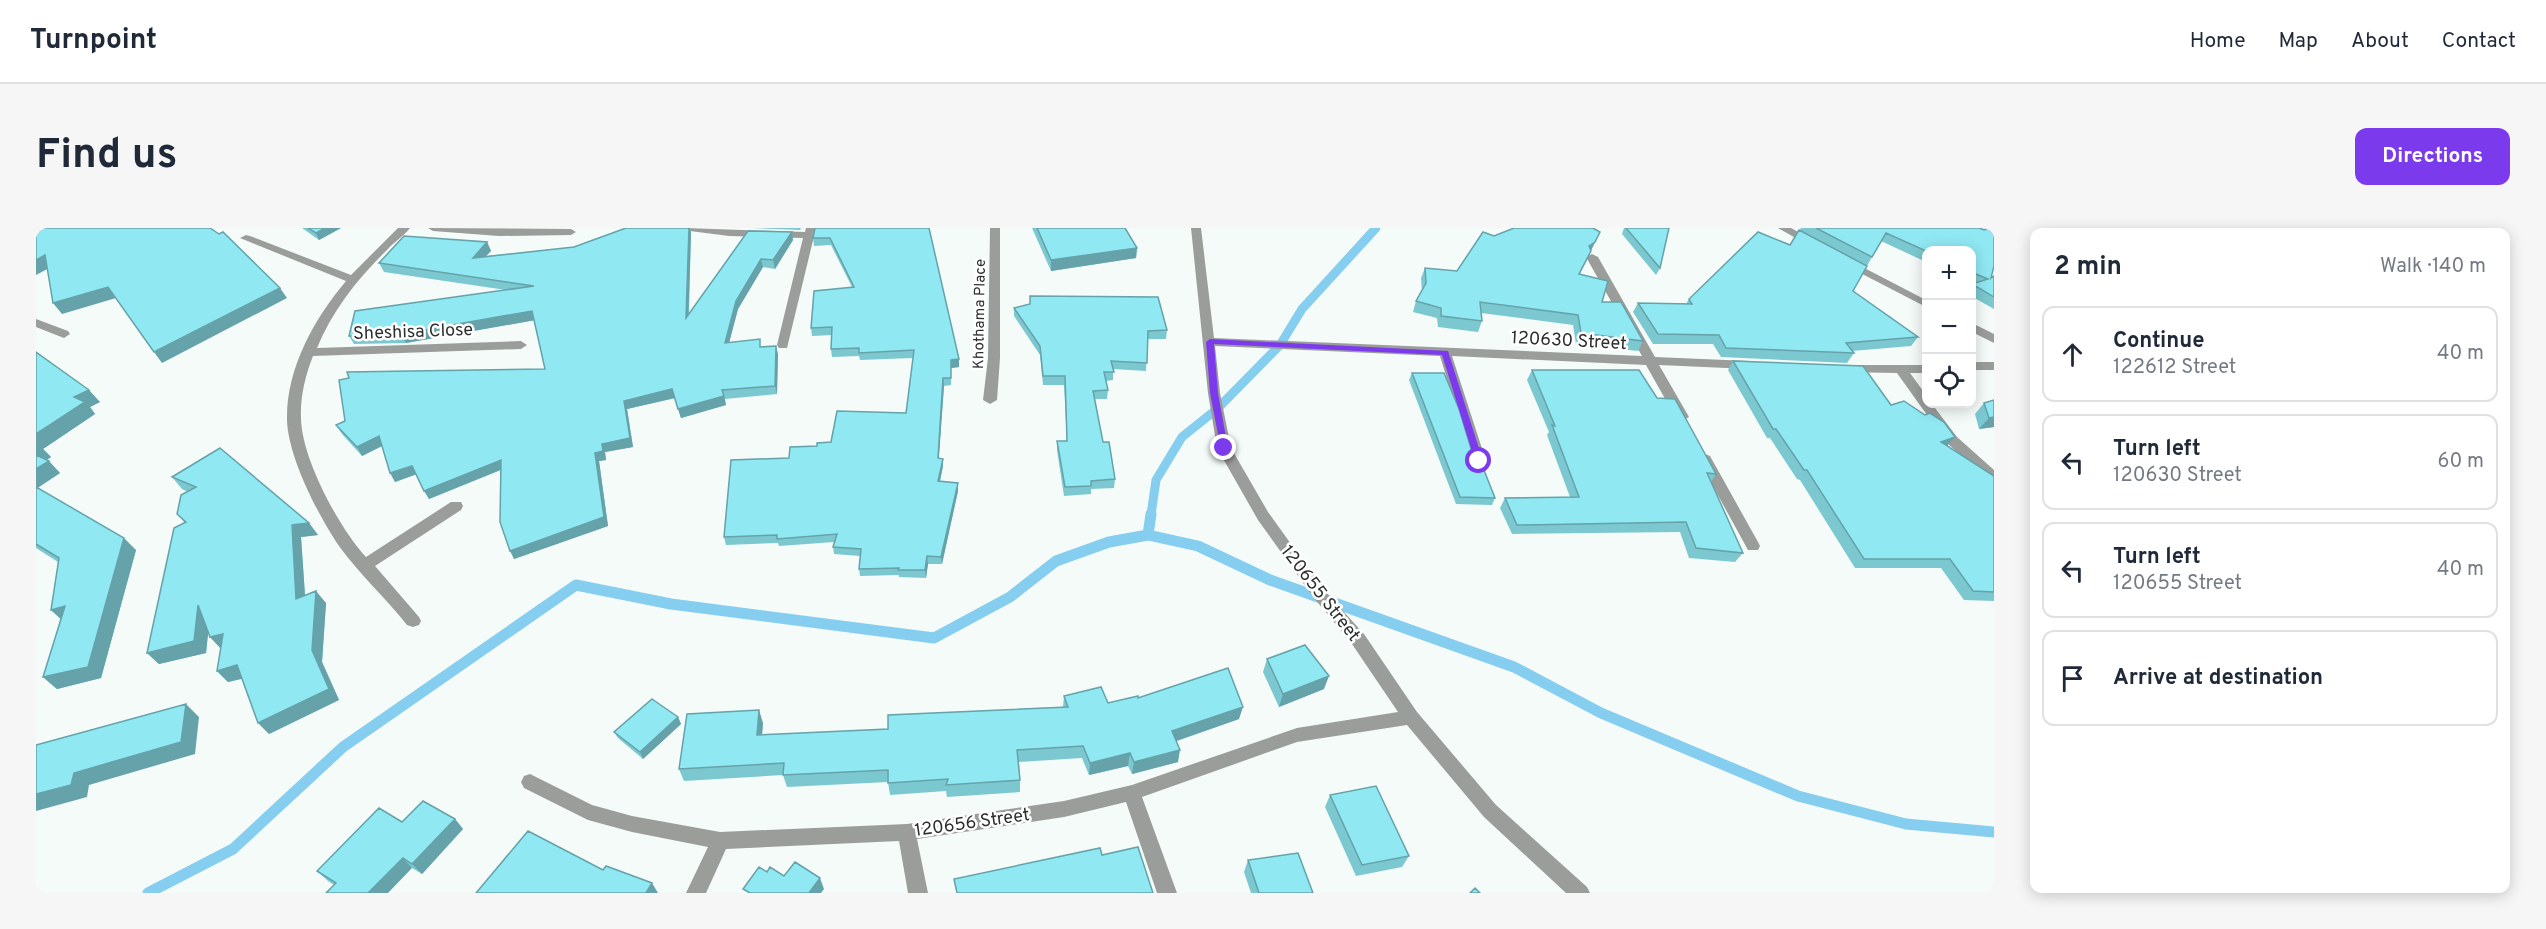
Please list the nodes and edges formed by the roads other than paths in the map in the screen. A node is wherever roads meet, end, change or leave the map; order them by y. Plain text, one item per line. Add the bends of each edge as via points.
1 (405, 228) edge
2 (433, 228) edge
3 (690, 228) edge
4 (995, 228) edge
5 (1196, 228) edge
6 (1783, 228) edge
7 (1982, 228) edge
8 (810, 231) edge
9 (571, 232) dead end
10 (1994, 234) edge
11 (246, 238) dead end
12 (1592, 257) edge
13 (352, 279) junction
14 (1922, 302) edge
15 (36, 323) edge
16 (1976, 330) edge
17 (64, 334) dead end
18 (1994, 339) edge
19 (1210, 342) junction
20 (521, 345) dead end
21 (783, 345) dead end
22 (307, 352) junction
23 (1445, 352) junction
24 (1653, 362) junction
25 (1760, 366) edge
26 (1976, 366) edge
27 (1994, 366) edge
28 (1831, 368) edge
29 (1922, 369) edge
30 (1902, 370) junction
31 (990, 400) dead end
32 (1479, 461) edge
33 (1994, 477) edge
34 (456, 506) dead end
35 (1753, 546) dead end
36 (365, 565) junction
37 (413, 621) dead end
38 (1411, 717) junction
39 (530, 782) dead end
40 (1132, 793) junction
41 (907, 832) junction
42 (720, 842) junction
43 (696, 893) edge
44 (918, 893) edge
45 (1167, 893) edge
46 (1580, 893) edge

1 - 13 street
2 - 9 street via 499,233
3 - 8 street via 729,233
4 - 31 street, Khothama Place
5 - 19 street, 120655 Street
6 - 14 street
7 - 10 street
8 - 21 street
11 - 13 street
12 - 24 street
13 - 22 street
15 - 17 street
16 - 18 street
19 - 23 street, 120630 Street
19 - 38 street, 120655 Street via 1224,448 1263,516 1319,594 1358,639
20 - 22 street, Sheshisa Close
22 - 36 street via 298,382 294,421 309,474 342,538
23 - 24 street, 120630 Street
23 - 32 street
24 - 25 street, 120630 Street
24 - 35 street
26 - 27 street
28 - 30 street
29 - 30 street
30 - 33 street via 1952,440
34 - 36 street
36 - 37 street
38 - 40 street, 120656 Street via 1297,735
38 - 46 street, 120655 Street via 1490,811
39 - 42 street, 120656 Street via 588,812
40 - 41 street, 120656 Street via 1064,809
40 - 45 street
41 - 42 street, 120656 Street
41 - 44 street
42 - 43 street

